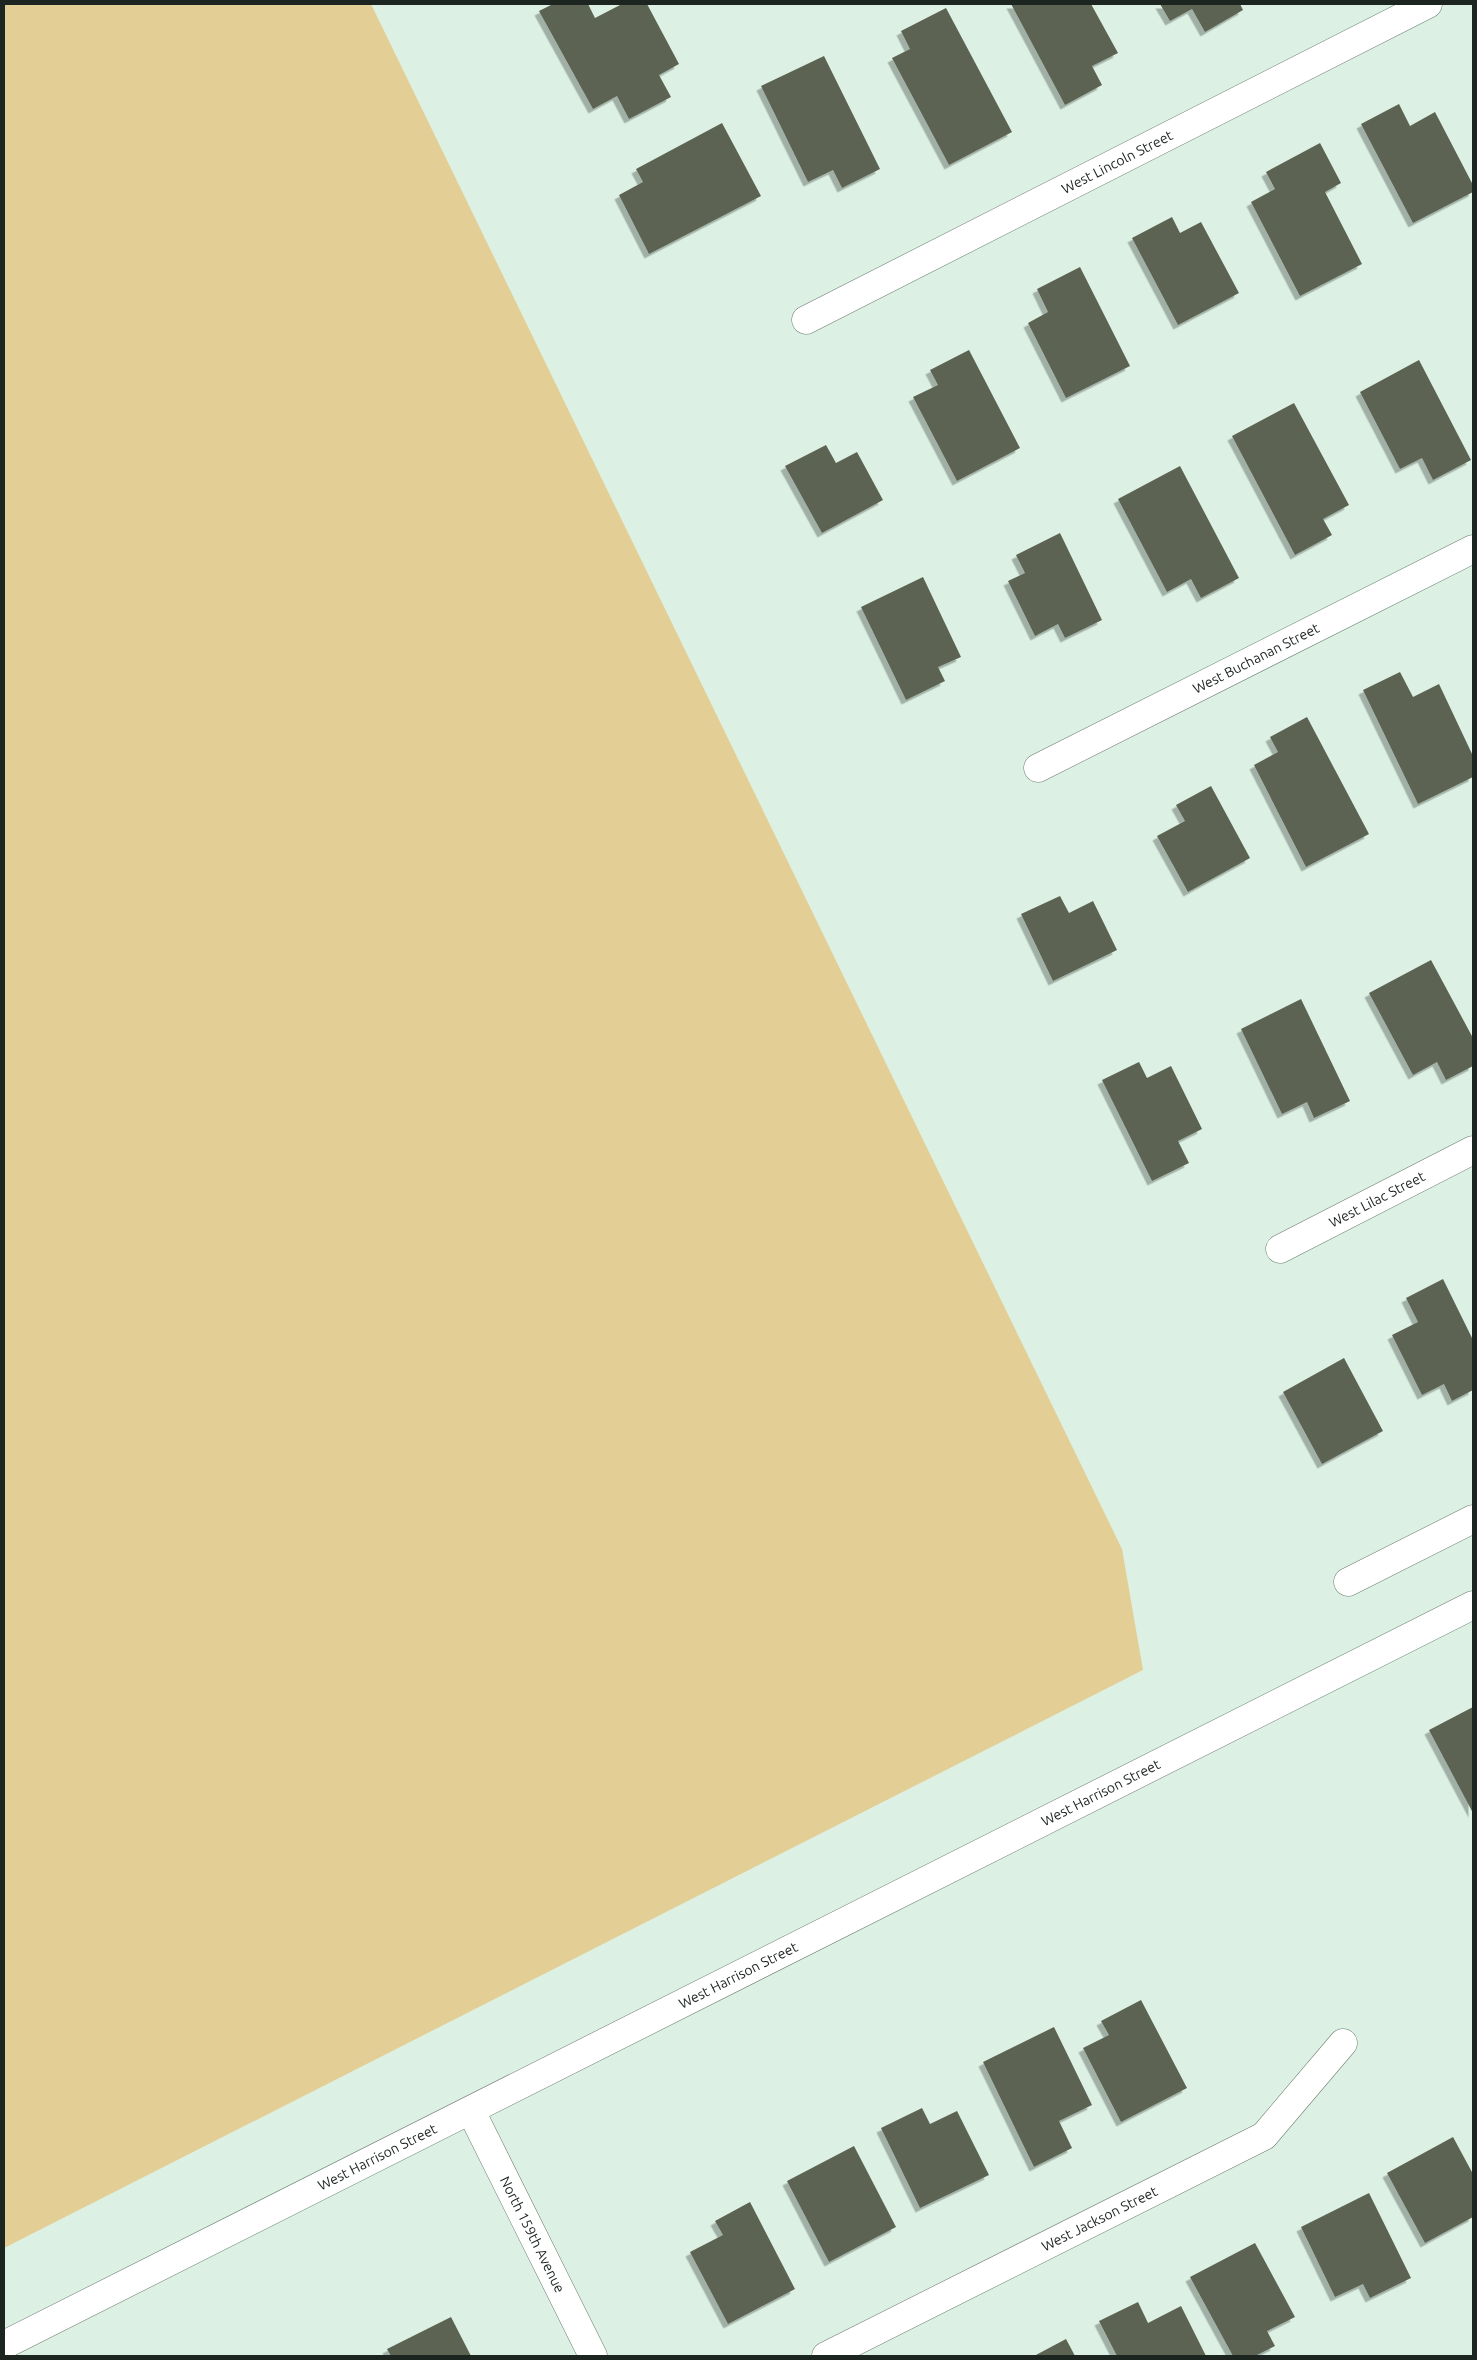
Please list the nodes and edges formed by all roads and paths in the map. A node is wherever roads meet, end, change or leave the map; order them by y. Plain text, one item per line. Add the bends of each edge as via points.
1 (1428, 4) edge
2 (806, 320) dead end
3 (1473, 549) edge
4 (1038, 768) dead end
5 (1473, 1150) edge
6 (1280, 1249) dead end
7 (1473, 1519) edge
8 (1348, 1582) dead end
9 (1473, 1605) edge
10 (1343, 2043) dead end
11 (471, 2111) junction
12 (4, 2345) edge
13 (594, 2356) edge
14 (826, 2356) edge

1 - 2 street, West Lincoln Street
3 - 4 street, West Buchanan Street
5 - 6 street, West Lilac Street
7 - 8 street
9 - 11 street, West Harrison Street
10 - 14 street, West Jackson Street via 1264,2136
11 - 12 street, West Harrison Street
11 - 13 street, North 159th Avenue

